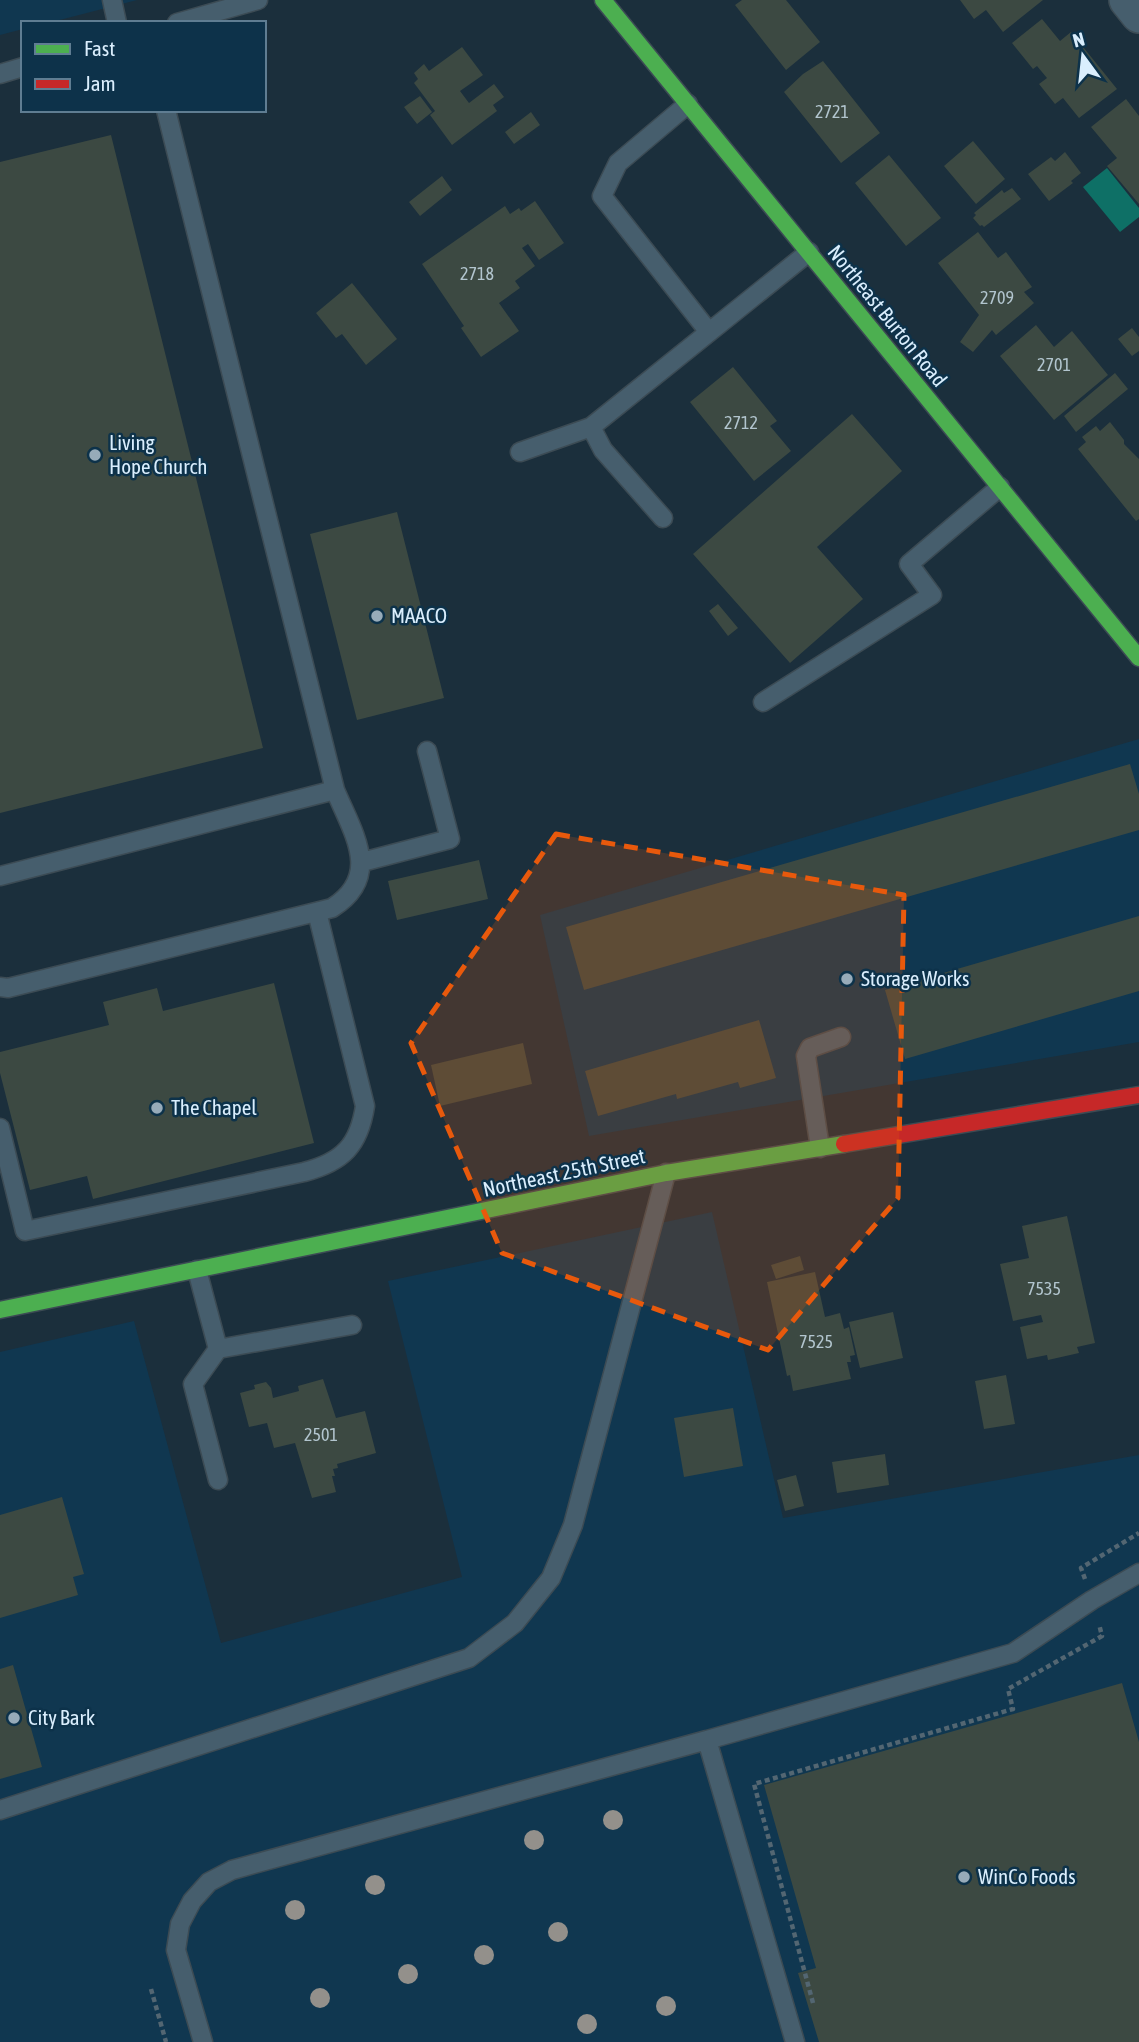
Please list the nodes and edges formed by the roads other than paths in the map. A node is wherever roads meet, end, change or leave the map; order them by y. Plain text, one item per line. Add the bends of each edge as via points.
1 (112, 0) edge
2 (258, 0) edge
3 (603, 0) edge
4 (1127, 0) edge
5 (1139, 15) edge
6 (117, 21) edge
7 (184, 21) edge
8 (21, 68) edge
9 (0, 74) edge
10 (688, 104) junction
11 (166, 112) edge
12 (809, 253) junction
13 (709, 332) junction
14 (591, 427) junction
15 (520, 452) dead end
16 (1000, 487) junction
17 (663, 518) dead end
18 (1139, 658) edge
19 (764, 702) dead end
20 (427, 751) dead end
21 (335, 790) junction
22 (362, 862) junction
23 (0, 876) edge
24 (317, 912) junction
25 (0, 987) edge
26 (841, 1037) dead end
27 (1139, 1095) edge
28 (0, 1128) edge
29 (820, 1148) junction
30 (666, 1173) junction
31 (197, 1270) junction
32 (0, 1310) edge
33 (352, 1325) dead end
34 (218, 1349) junction
35 (218, 1480) dead end
36 (1139, 1573) edge
37 (707, 1740) junction
38 (0, 1810) edge
39 (203, 2042) edge
40 (795, 2042) edge

1 - 6 lane
2 - 7 lane
3 - 10 main road, Northeast Burton Road
4 - 5 street
8 - 9 lane
10 - 12 main road, Northeast Burton Road
10 - 13 lane via 618,163 602,196
11 - 21 lane
12 - 13 lane
12 - 16 main road, Northeast Burton Road
13 - 14 lane
14 - 15 lane
14 - 17 lane via 603,450
16 - 18 main road, Northeast Burton Road
16 - 19 lane via 909,564 932,595
20 - 22 lane via 450,839
21 - 22 lane
21 - 23 lane
22 - 24 lane via 357,883 344,901
24 - 25 lane
24 - 28 lane via 365,1106 362,1126 340,1157 323,1167 25,1231
26 - 29 lane via 810,1048 806,1056
27 - 29 main road, Northeast 25th Street
29 - 30 main road, Northeast 25th Street
30 - 31 main road, Northeast 25th Street
30 - 38 lane via 573,1525 551,1578 515,1623 469,1658
31 - 32 main road, Northeast 25th Street
31 - 34 lane
33 - 34 lane
34 - 35 lane via 193,1384
36 - 37 lane via 1013,1653
37 - 39 lane via 232,1870 209,1882 180,1924 176,1950
37 - 40 lane

